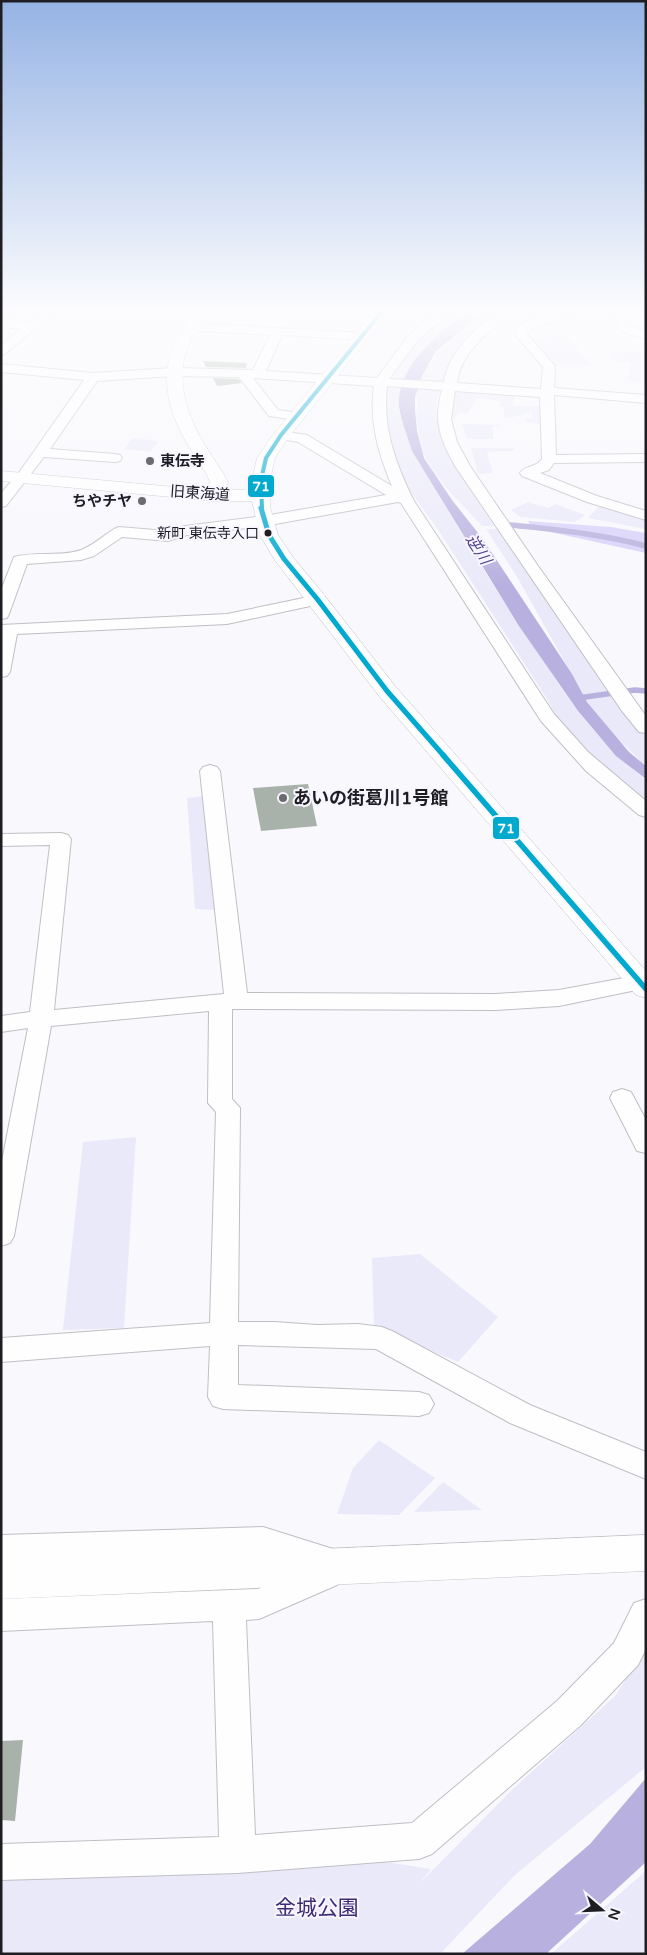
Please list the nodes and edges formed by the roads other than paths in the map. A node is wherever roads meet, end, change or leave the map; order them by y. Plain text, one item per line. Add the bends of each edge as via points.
1 (74, 404) edge
2 (177, 404) edge
3 (266, 404) edge
4 (306, 404) edge
5 (382, 404) edge
6 (444, 404) edge
7 (547, 404) edge
8 (296, 416) junction
9 (281, 435) junction
10 (40, 452) junction
11 (115, 458) dead end
12 (646, 458) edge
13 (549, 459) junction
14 (1, 476) edge
15 (23, 478) junction
16 (261, 494) junction
17 (214, 496) junction
18 (403, 499) junction
19 (1, 503) edge
20 (646, 516) edge
21 (264, 521) junction
22 (318, 600) junction
23 (1, 614) edge
24 (5, 630) edge
25 (1, 672) edge
26 (646, 728) edge
27 (210, 771) dead end
28 (646, 811) edge
29 (1, 840) edge
30 (643, 985) edge
31 (228, 1001) junction
32 (41, 1019) junction
33 (1, 1024) edge
34 (622, 1098) dead end
35 (646, 1144) edge
36 (1, 1236) edge
37 (224, 1334) junction
38 (1, 1350) edge
39 (419, 1404) dead end
40 (646, 1466) edge
41 (1, 1550) edge
42 (646, 1552) edge
43 (343, 1566) junction
44 (1, 1581) edge
45 (229, 1606) junction
46 (1, 1614) edge
47 (646, 1614) edge
48 (238, 1855) junction
49 (1, 1862) edge

1 - 10 street
2 - 17 street via 183,422 219,482
3 - 8 street via 274,414
4 - 8 street
5 - 18 street via 383,438
6 - 26 street via 444,421 463,466
7 - 13 street
8 - 9 street
9 - 16 street via 266,458
9 - 18 street via 302,438
10 - 11 street
10 - 15 street
12 - 13 street
13 - 20 street via 544,467 527,473 592,500
14 - 15 street, 旧東海道
15 - 17 street, 旧東海道
15 - 19 street
16 - 17 street, 旧東海道
16 - 21 street
18 - 21 street
18 - 28 street via 566,743 600,776
21 - 22 street via 275,547
21 - 23 street via 168,536 119,532 88,553 75,557 20,560
22 - 24 street via 228,618
22 - 30 street via 387,691
24 - 25 street
27 - 31 street
29 - 32 street via 61,839
30 - 31 street via 559,998 496,1002
31 - 32 street
31 - 37 street via 220,1102 228,1108
32 - 33 street
32 - 36 street
34 - 35 street
37 - 38 street
37 - 39 street via 222,1397
37 - 40 street via 367,1335 382,1339 520,1414
41 - 43 street via 263,1541
42 - 43 street
43 - 44 street
43 - 45 street via 259,1604
45 - 46 street
45 - 48 street
47 - 48 street via 626,1654 569,1713 419,1841
48 - 49 street

